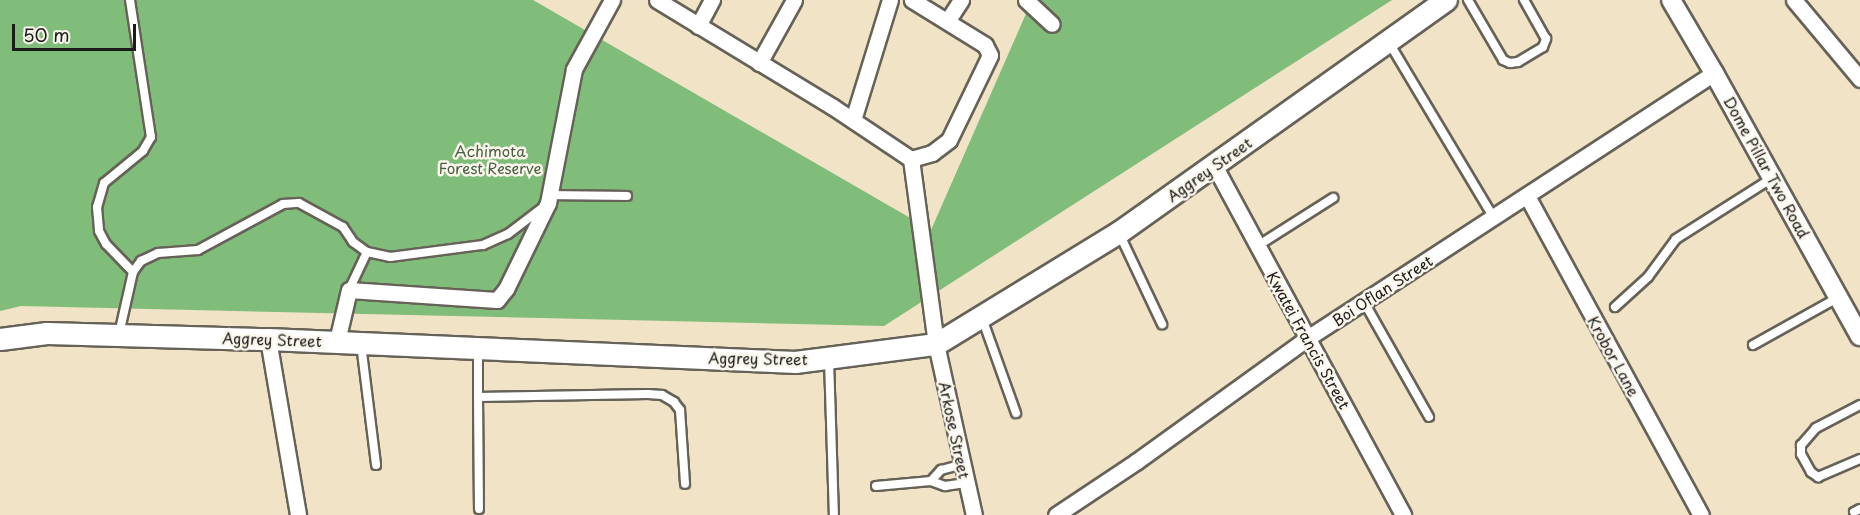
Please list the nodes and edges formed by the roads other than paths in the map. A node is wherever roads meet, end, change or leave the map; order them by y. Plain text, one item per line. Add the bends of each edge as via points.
1 (130, 0) edge
2 (612, 0) edge
3 (657, 0) edge
4 (712, 0) edge
5 (794, 0) edge
6 (890, 0) edge
7 (912, 0) edge
8 (961, 0) edge
9 (1026, 0) edge
10 (1446, 0) edge
11 (1468, 0) edge
12 (1524, 0) edge
13 (1671, 0) edge
14 (1794, 0) edge
15 (948, 20) junction
16 (1052, 24) dead end
17 (698, 26) junction
18 (1388, 41) junction
19 (759, 63) junction
20 (1714, 73) junction
21 (1860, 79) edge
22 (853, 120) junction
23 (911, 159) junction
24 (1214, 165) junction
25 (1772, 178) junction
26 (627, 196) dead end
27 (1527, 196) junction
28 (1332, 198) dead end
29 (549, 199) junction
30 (1494, 218) junction
31 (1119, 232) junction
32 (1258, 245) junction
33 (367, 252) junction
34 (133, 272) junction
35 (349, 290) junction
36 (1839, 297) junction
37 (1364, 302) junction
38 (1615, 307) dead end
39 (981, 316) junction
40 (1162, 324) dead end
41 (119, 334) junction
42 (1860, 336) edge
43 (1309, 337) junction
44 (0, 339) edge
45 (268, 339) junction
46 (337, 341) junction
47 (361, 342) junction
48 (936, 344) junction
49 (1753, 345) dead end
50 (478, 347) junction
51 (829, 358) junction
52 (478, 397) junction
53 (1860, 406) edge
54 (1016, 413) dead end
55 (1428, 417) dead end
56 (1860, 459) edge
57 (963, 464) junction
58 (376, 465) dead end
59 (931, 481) junction
60 (966, 483) junction
61 (685, 484) dead end
62 (876, 486) dead end
63 (479, 510) dead end
64 (298, 515) edge
65 (834, 515) edge
66 (974, 515) edge
67 (1056, 515) edge
68 (1402, 515) edge
69 (1701, 515) edge

1 - 34 lane via 151,137 143,151 104,183 96,207 99,231 106,244
2 - 29 street via 574,69
3 - 17 street
4 - 17 street
5 - 19 street
6 - 22 street
7 - 15 street
8 - 15 street
9 - 16 street
10 - 18 main road, Aggrey Street
11 - 12 lane via 1503,60 1510,63 1543,47 1546,39
13 - 20 street, Dome Pillar Two Road
14 - 21 street
15 - 23 street via 985,45 990,56 949,140 932,153
17 - 19 street
18 - 24 main road, Aggrey Street
18 - 30 lane
19 - 22 street
20 - 25 street, Dome Pillar Two Road
20 - 27 street, Boi Oflan Street
22 - 23 street
23 - 48 street, Arkose Street
24 - 31 main road, Aggrey Street
24 - 32 street, Kwatei Francis Street
25 - 36 street, Dome Pillar Two Road
25 - 38 lane via 1676,239 1648,277
26 - 29 lane
27 - 30 street, Boi Oflan Street
27 - 69 street, Krobor Lane
28 - 32 lane
29 - 33 lane via 508,234 483,245 390,257
29 - 35 street via 497,300
30 - 37 street, Boi Oflan Street
31 - 39 main road, Aggrey Street
31 - 40 lane
32 - 43 street, Kwatei Francis Street
33 - 34 lane via 353,242 343,227 299,203 283,204 215,243 198,250 158,253 141,261
33 - 35 lane
34 - 41 lane
35 - 46 street
36 - 42 street, Dome Pillar Two Road
36 - 49 lane
37 - 43 street, Boi Oflan Street
37 - 55 lane
39 - 48 main road, Aggrey Street
39 - 54 lane
41 - 44 main road, Aggrey Street via 47,333
41 - 45 main road, Aggrey Street
43 - 67 street, Boi Oflan Street
43 - 68 street, Kwatei Francis Street
45 - 46 main road, Aggrey Street
45 - 64 street
46 - 47 main road, Aggrey Street
47 - 50 main road, Aggrey Street
47 - 58 lane
48 - 51 main road, Aggrey Street
48 - 57 street, Arkose Street
50 - 51 main road, Aggrey Street via 795,362
50 - 52 lane
51 - 65 lane
52 - 61 lane via 662,395 680,410
52 - 63 lane
53 - 56 lane via 1816,428 1801,445 1801,454 1818,477
57 - 59 lane via 941,470
57 - 60 street, Arkose Street
59 - 60 lane via 945,486
59 - 62 lane
60 - 66 street, Arkose Street

